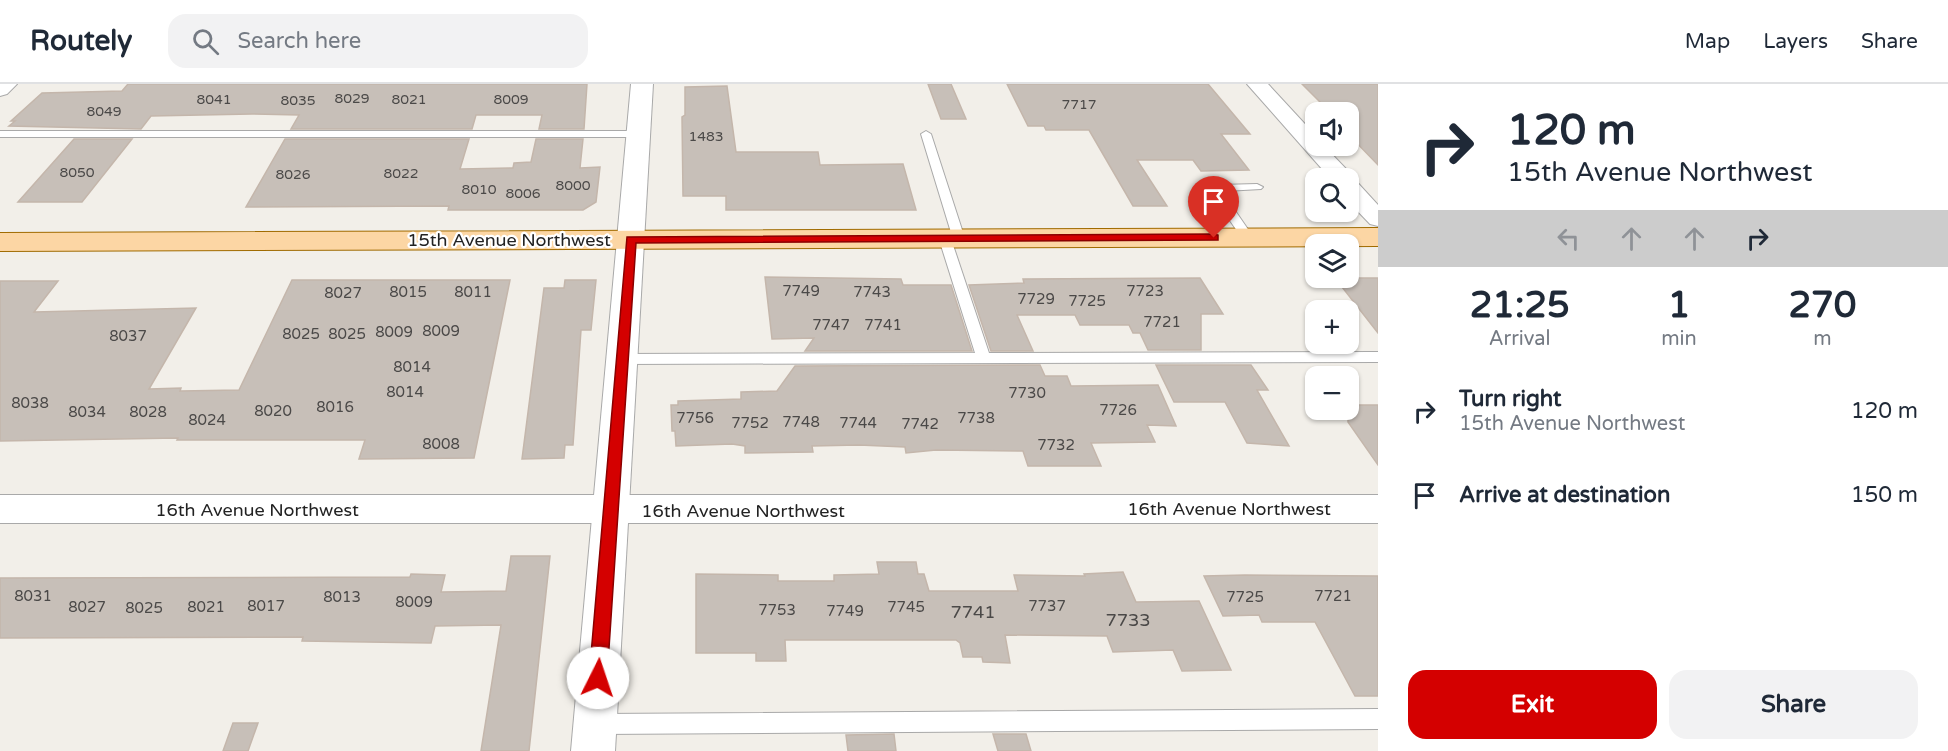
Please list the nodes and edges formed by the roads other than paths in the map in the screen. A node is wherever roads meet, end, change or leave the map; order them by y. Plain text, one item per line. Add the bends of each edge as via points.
1 (6, 84) edge
2 (642, 84) edge
3 (1257, 84) edge
4 (0, 90) edge
5 (0, 134) edge
6 (639, 134) junction
7 (926, 134) dead end
8 (1333, 168) edge
9 (1257, 187) dead end
10 (1359, 198) edge
11 (1378, 219) edge
12 (1378, 237) edge
13 (952, 238) junction
14 (1248, 238) junction
15 (630, 240) junction
16 (0, 242) edge
17 (983, 357) junction
18 (1378, 357) edge
19 (620, 359) junction
20 (0, 509) edge
21 (1378, 509) edge
22 (610, 511) junction
23 (1378, 718) edge
24 (594, 738) edge

1 - 4 street
2 - 6 street
3 - 8 street
5 - 6 lane
6 - 15 street
7 - 13 lane
9 - 14 lane via 1220,188 1219,196
10 - 11 street
12 - 14 main road, 15th Avenue Northwest
13 - 14 main road, 15th Avenue Northwest
13 - 15 main road, 15th Avenue Northwest
13 - 17 lane
15 - 16 main road, 15th Avenue Northwest
15 - 19 street
17 - 18 lane
17 - 19 lane
19 - 22 street
20 - 22 street, 16th Avenue Northwest
21 - 22 street, 16th Avenue Northwest
22 - 24 street
23 - 24 lane

